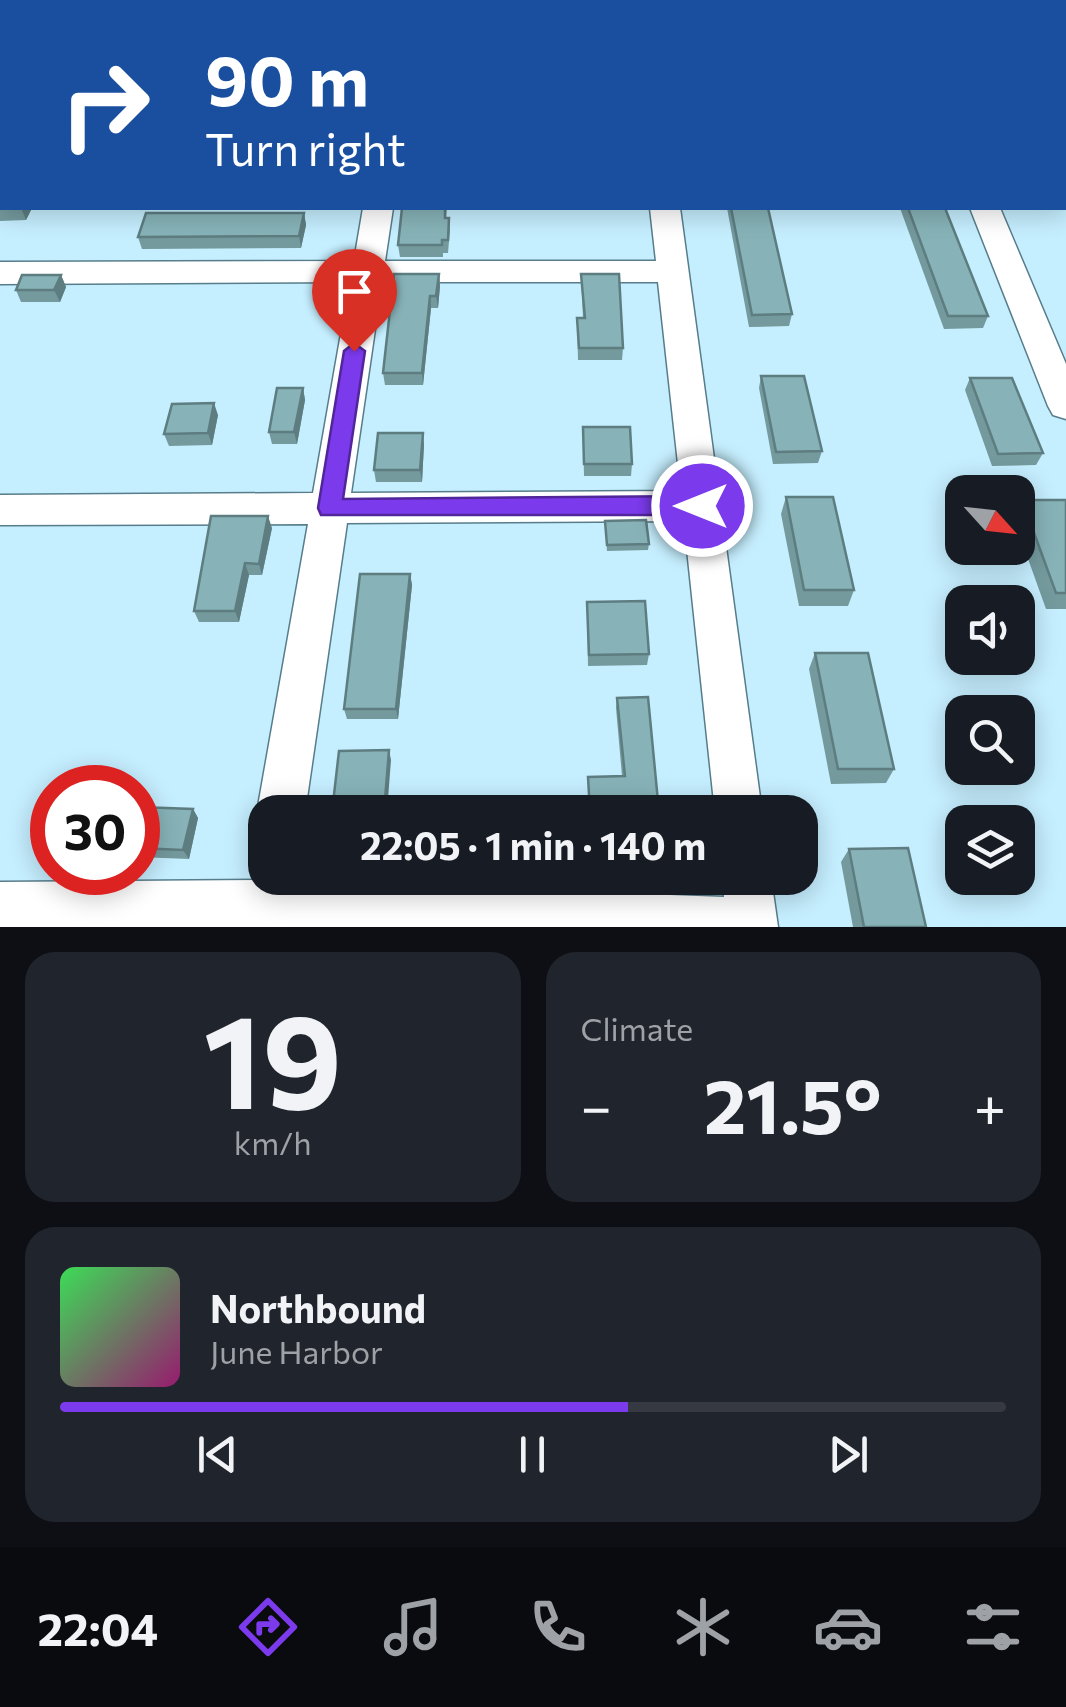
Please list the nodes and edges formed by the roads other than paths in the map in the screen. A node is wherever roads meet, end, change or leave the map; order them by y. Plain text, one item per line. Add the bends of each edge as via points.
1 (378, 210) edge
2 (665, 210) edge
3 (985, 210) edge
4 (673, 271) junction
5 (367, 272) junction
6 (0, 273) edge
7 (1066, 406) edge
8 (702, 506) junction
9 (330, 508) junction
10 (0, 510) edge
11 (284, 795) edge
12 (738, 795) edge
13 (248, 892) edge
14 (376, 895) edge
15 (0, 907) edge
16 (751, 909) edge

1 - 5 street
2 - 4 street
3 - 7 street
4 - 5 street
4 - 8 street
5 - 6 street
5 - 9 street
8 - 9 street
8 - 12 street
9 - 10 street
9 - 11 street
13 - 15 street
14 - 16 street

